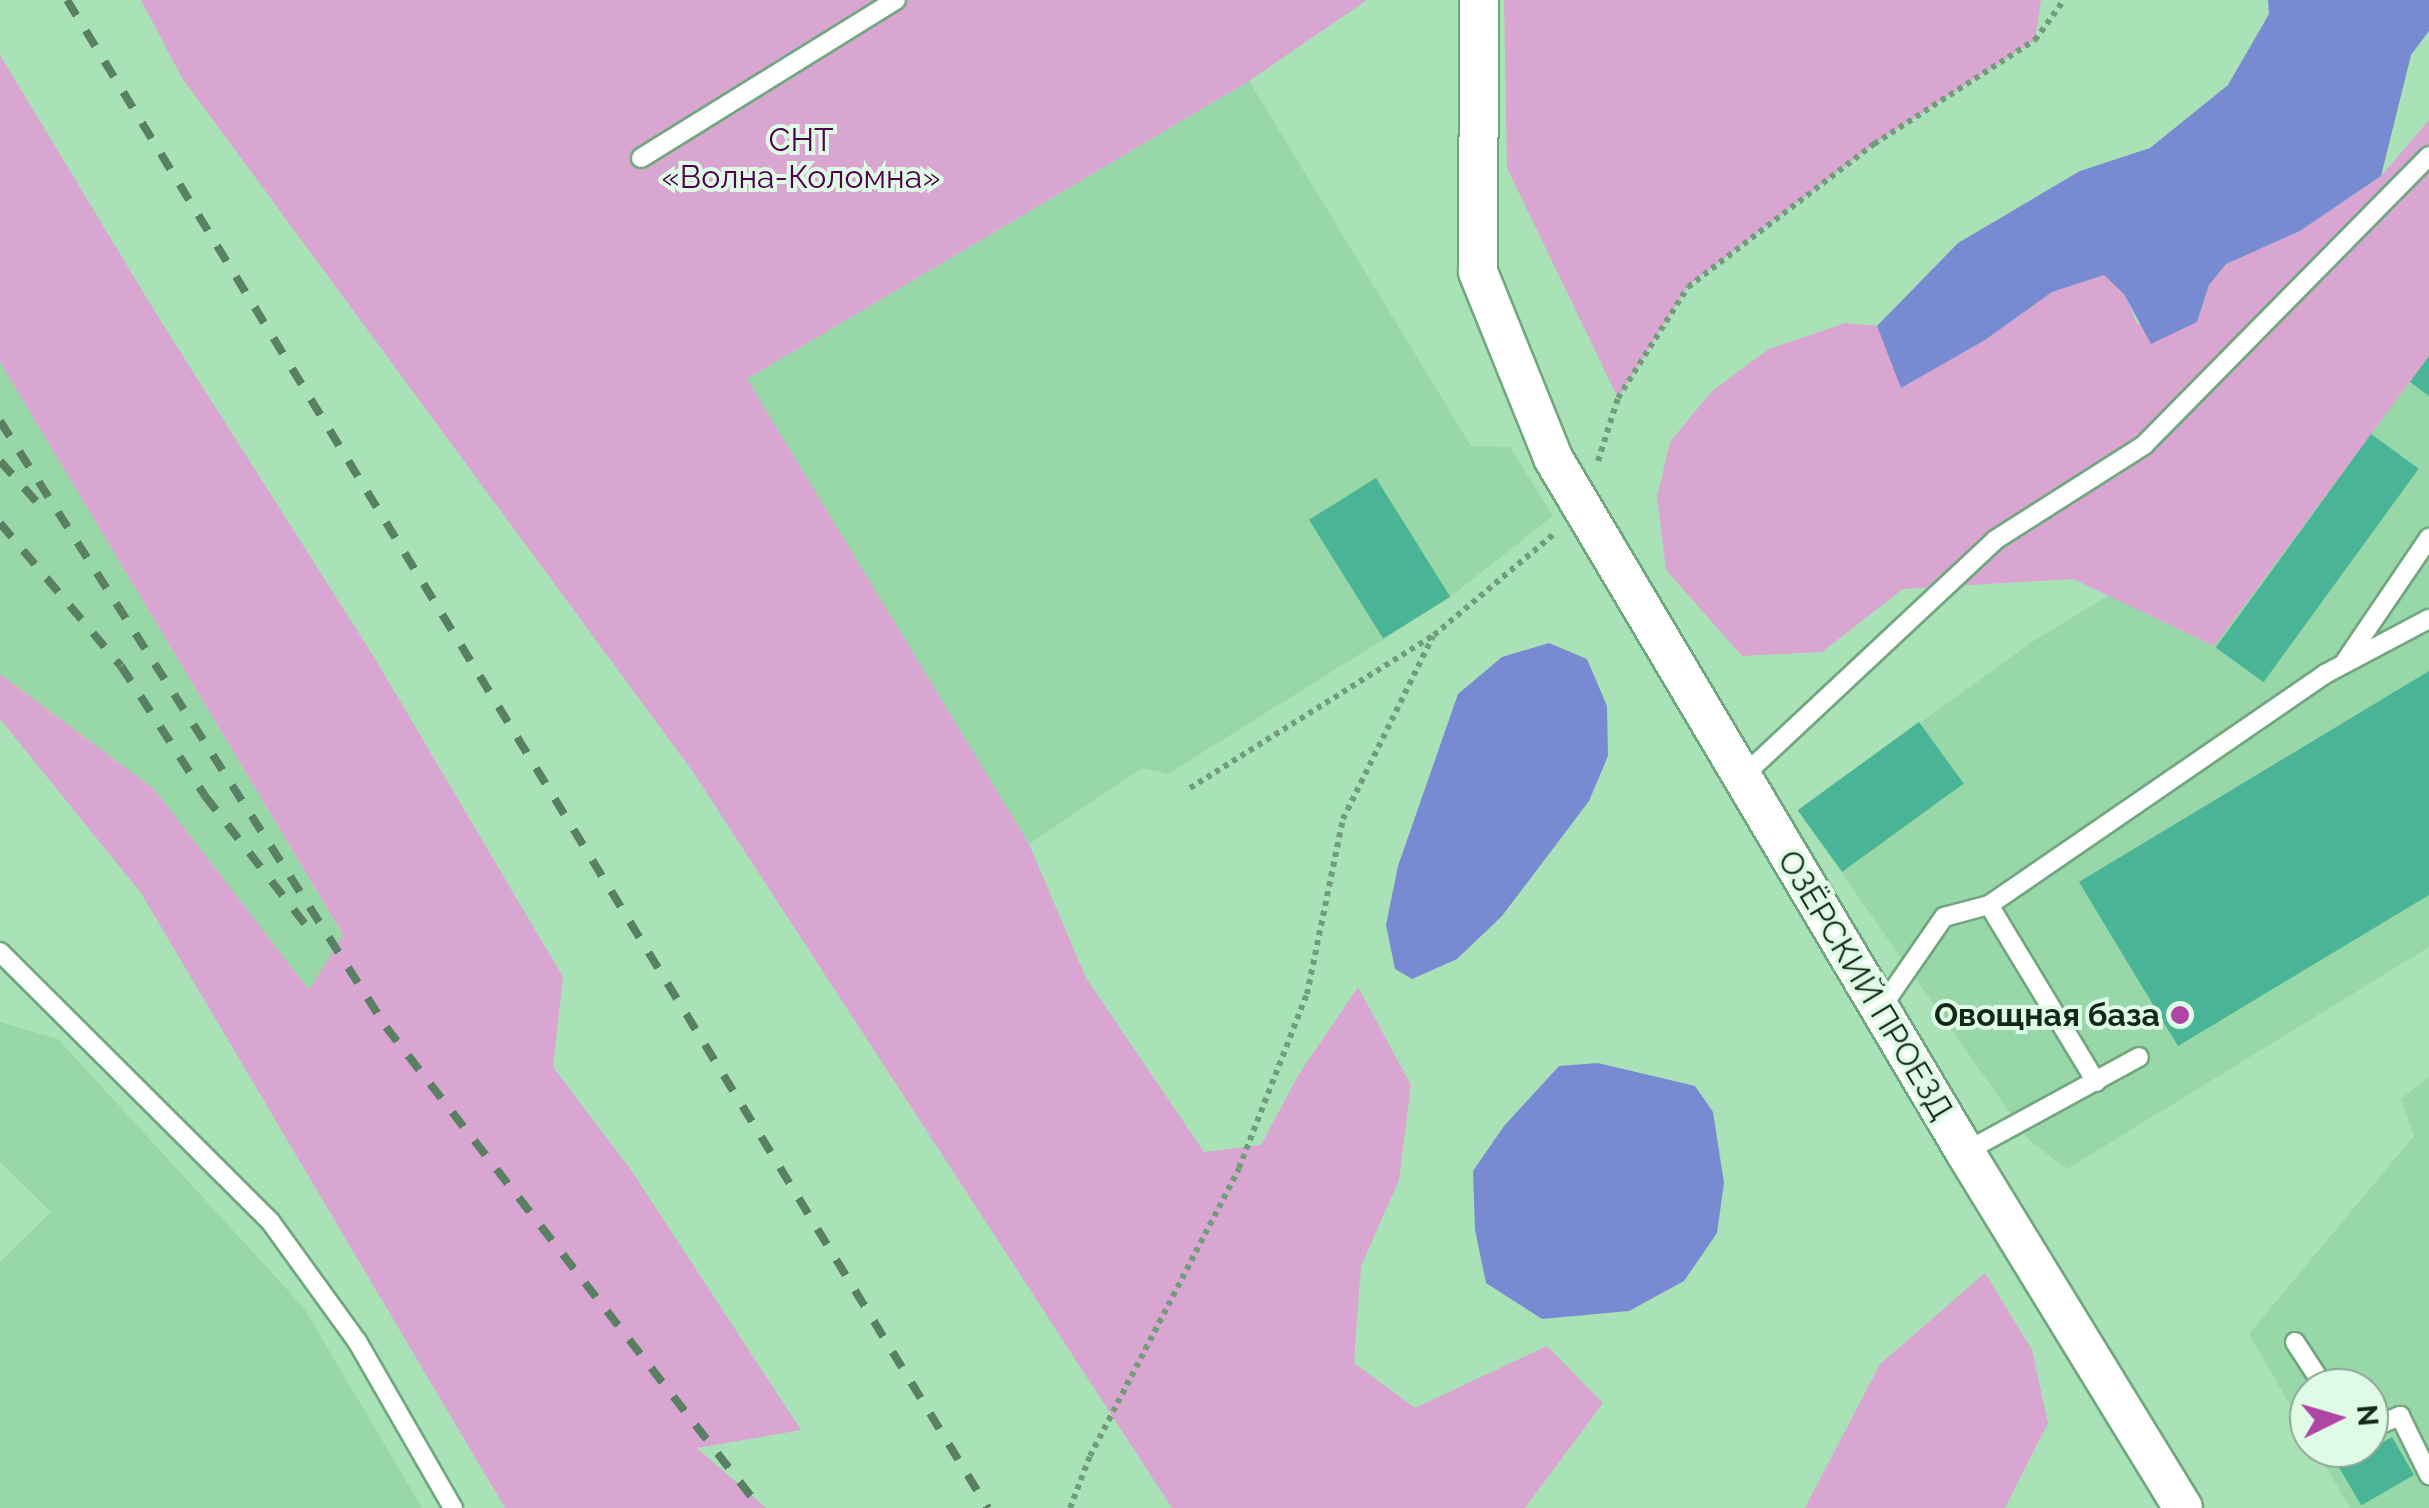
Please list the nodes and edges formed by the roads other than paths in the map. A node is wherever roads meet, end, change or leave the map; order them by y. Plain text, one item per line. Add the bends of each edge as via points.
1 (896, 0) edge
2 (1479, 0) edge
3 (2429, 156) edge
4 (640, 158) dead end
5 (2429, 538) edge
6 (2429, 619) edge
7 (2343, 665) junction
8 (1741, 778) junction
9 (1989, 904) junction
10 (0, 952) edge
11 (1880, 1010) junction
12 (2139, 1057) dead end
13 (2096, 1082) junction
14 (1964, 1152) junction
15 (2294, 1342) dead end
16 (2311, 1368) edge
17 (2389, 1421) edge
18 (2429, 1475) edge
19 (453, 1508) edge
20 (2182, 1508) edge

1 - 4 lane
2 - 8 street, ОЗЁРСКИЙ ПРОЕЗД via 1478,272 1553,458
3 - 8 lane via 2144,444 1996,540
5 - 7 lane
6 - 7 lane
7 - 9 lane
8 - 11 street, ОЗЁРСКИЙ ПРОЕЗД
9 - 11 lane via 1944,917
9 - 13 lane
10 - 19 lane via 270,1221 357,1342
11 - 14 street, ОЗЁРСКИЙ ПРОЕЗД
12 - 13 lane
13 - 14 lane
14 - 20 street, ОЗЁРСКИЙ ПРОЕЗД
15 - 16 lane
17 - 18 lane via 2400,1416

